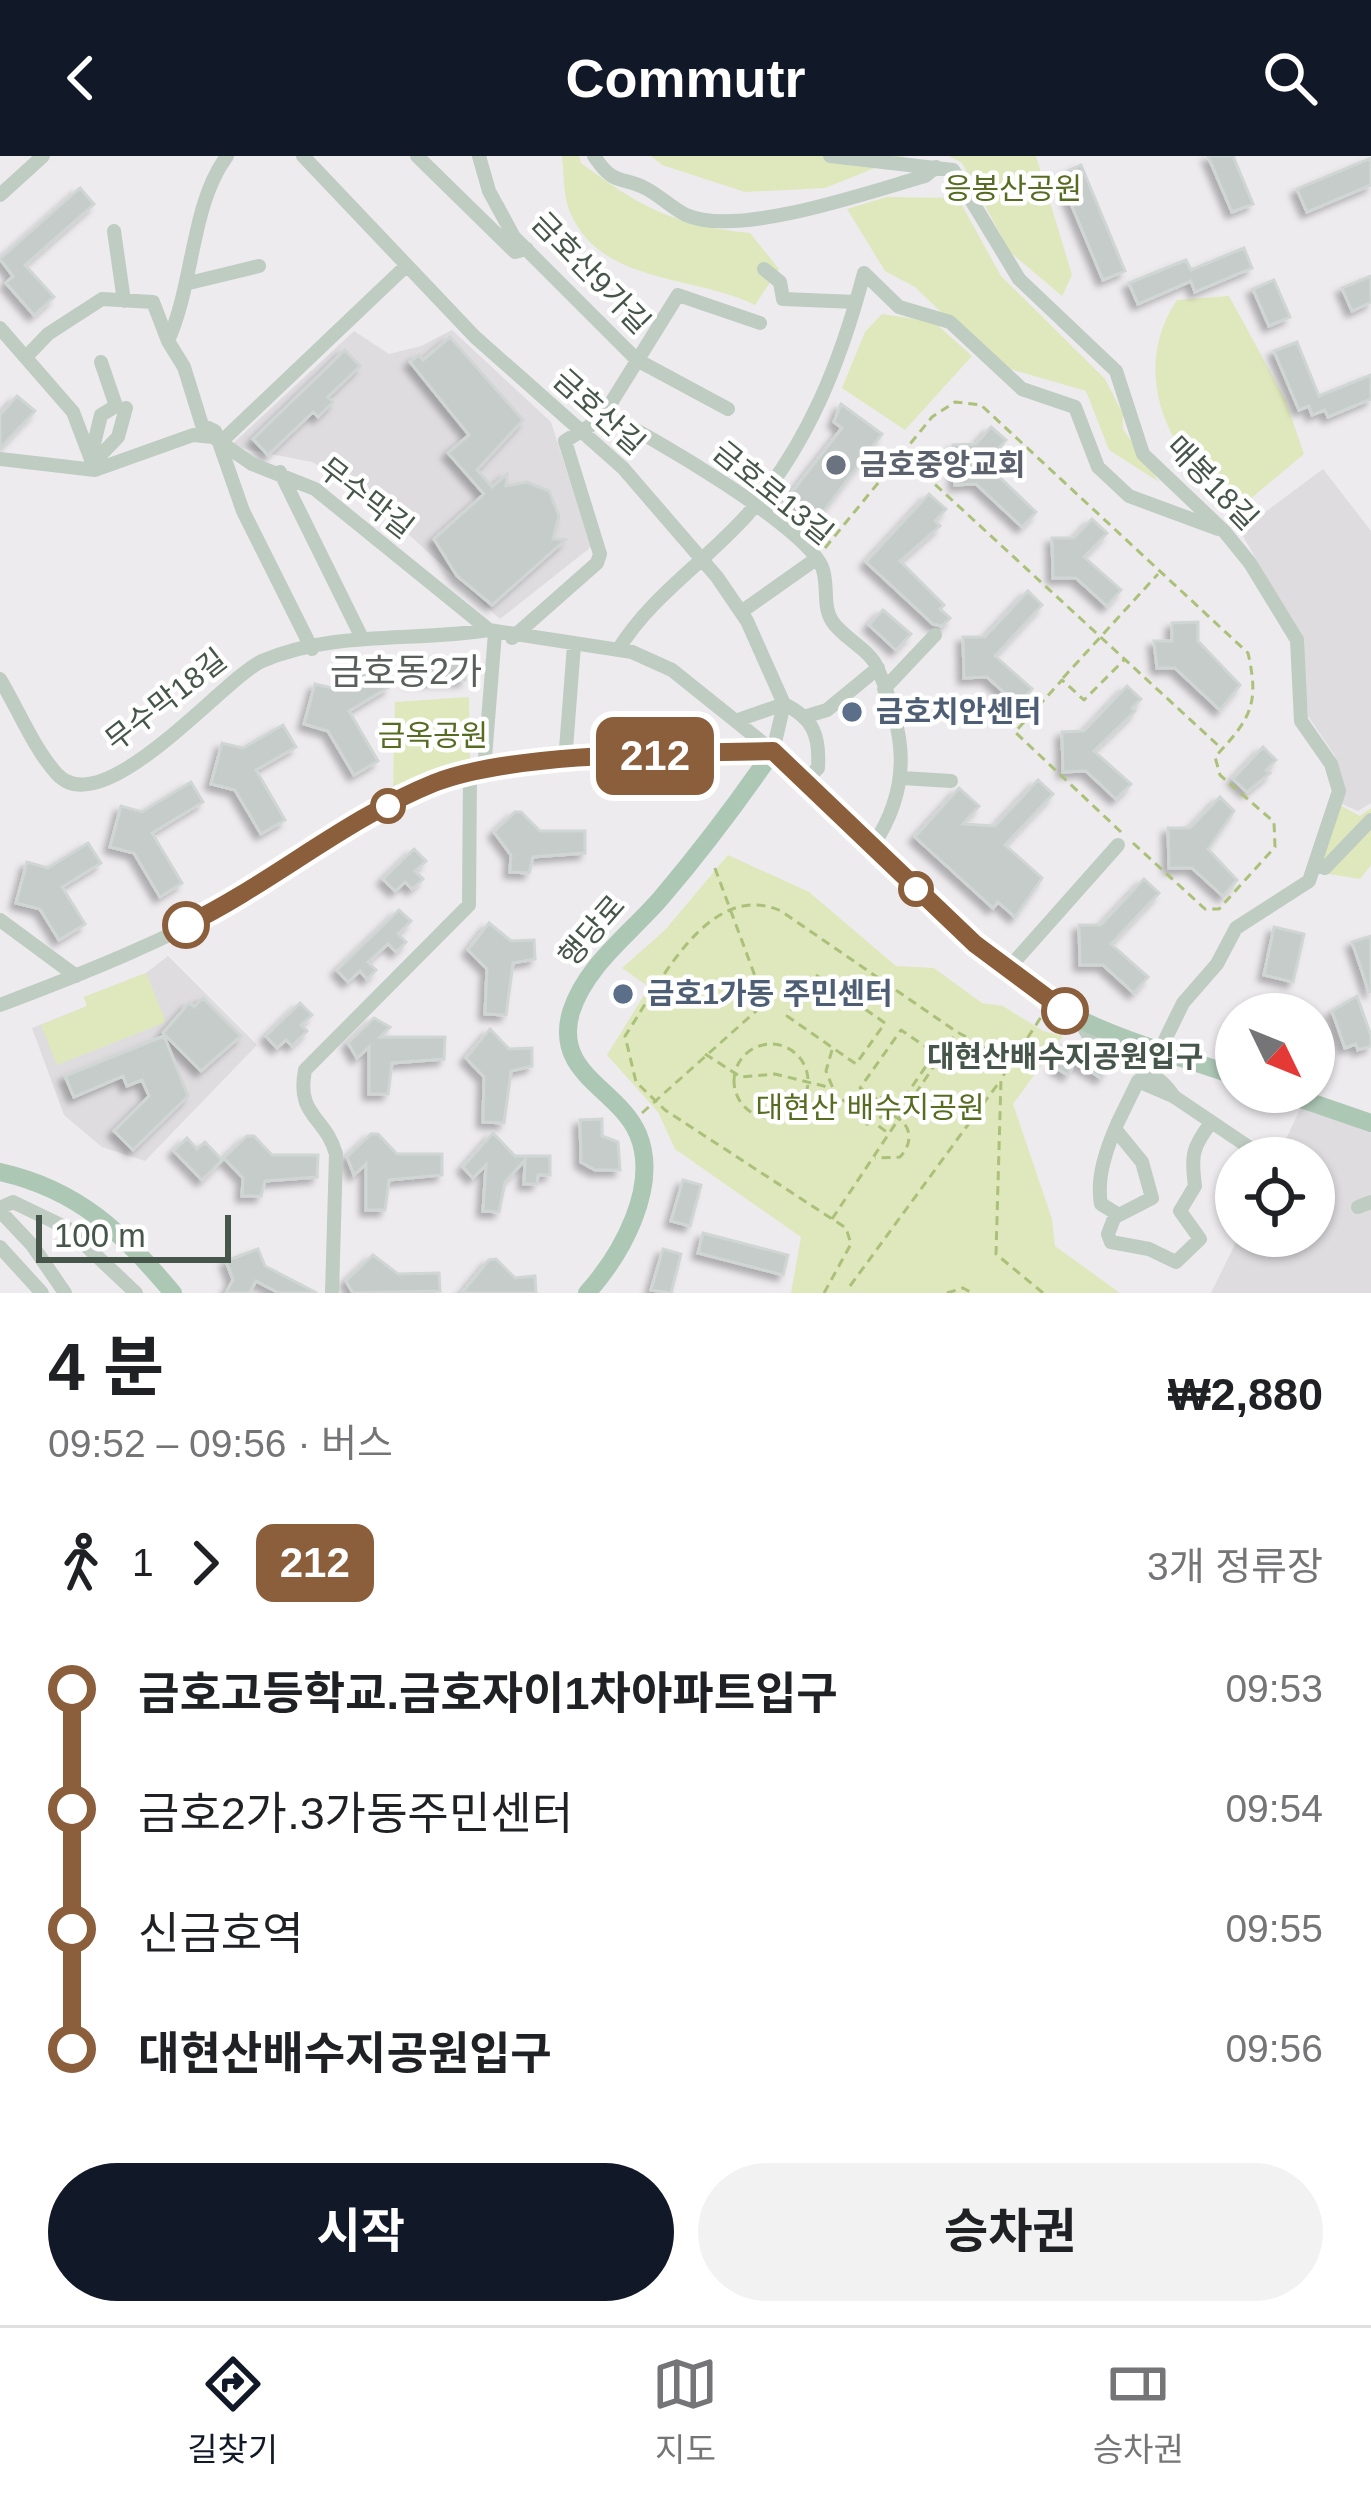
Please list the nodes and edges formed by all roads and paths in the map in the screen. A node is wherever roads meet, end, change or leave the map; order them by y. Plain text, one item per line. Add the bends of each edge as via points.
1 (44, 156) edge
2 (227, 156) edge
3 (303, 156) edge
4 (417, 156) edge
5 (479, 156) edge
6 (594, 156) edge
7 (830, 156) edge
8 (937, 166) junction
9 (0, 195) edge
10 (114, 231) dead end
11 (526, 250) junction
12 (259, 266) dead end
13 (405, 268) junction
14 (764, 268) dead end
15 (189, 283) junction
16 (124, 301) junction
17 (856, 302) junction
18 (760, 322) dead end
19 (0, 328) edge
20 (168, 341) junction
21 (27, 356) junction
22 (637, 360) junction
23 (101, 362) dead end
24 (125, 408) dead end
25 (728, 409) dead end
26 (604, 414) junction
27 (579, 429) junction
28 (213, 437) junction
29 (902, 454) junction
30 (0, 459) edge
31 (93, 463) junction
32 (280, 472) junction
33 (753, 506) junction
34 (1224, 531) junction
35 (702, 559) junction
36 (816, 559) junction
37 (1160, 572) junction
38 (741, 612) junction
39 (492, 632) junction
40 (935, 635) dead end
41 (361, 636) junction
42 (1101, 637) junction
43 (512, 638) junction
44 (574, 644) junction
45 (312, 650) junction
46 (618, 650) junction
47 (1125, 659) junction
48 (878, 668) junction
49 (0, 679) edge
50 (1062, 680) junction
51 (884, 689) junction
52 (784, 704) junction
53 (807, 716) junction
54 (738, 720) junction
55 (1222, 749) junction
56 (773, 751) junction
57 (559, 763) junction
58 (477, 772) junction
59 (902, 778) junction
60 (951, 781) dead end
61 (804, 782) junction
62 (1371, 820) edge
63 (704, 845) junction
64 (1118, 845) dead end
65 (872, 848) junction
66 (1316, 864) junction
67 (730, 909) junction
68 (0, 920) edge
69 (1007, 970) junction
70 (76, 976) junction
71 (1050, 1002) junction
72 (0, 1005) edge
73 (1081, 1020) junction
74 (957, 1032) junction
75 (832, 1048) junction
76 (1160, 1050) junction
77 (704, 1053) junction
78 (1012, 1061) junction
79 (1215, 1069) edge
80 (736, 1073) junction
81 (1001, 1079) junction
82 (808, 1082) junction
83 (839, 1096) junction
84 (1173, 1096) junction
85 (657, 1101) junction
86 (1335, 1111) edge
87 (892, 1115) junction
88 (900, 1118) junction
89 (871, 1120) junction
90 (629, 1123) junction
91 (1211, 1123) junction
92 (1371, 1124) edge
93 (866, 1126) dead end
94 (883, 1129) junction
95 (1115, 1129) junction
96 (889, 1134) junction
97 (1233, 1137) edge
98 (873, 1158) junction
99 (0, 1172) edge
100 (0, 1209) edge
101 (1117, 1214) junction
102 (832, 1219) junction
103 (0, 1247) edge
104 (850, 1286) dead end
105 (42, 1293) edge
106 (64, 1293) edge
107 (136, 1293) edge
108 (173, 1293) edge
109 (332, 1293) edge
110 (587, 1293) edge
111 (824, 1293) edge
112 (947, 1293) edge
113 (971, 1293) edge
114 (1043, 1293) edge

1 - 9 street
2 - 15 street via 203,200
3 - 13 street, 금호산길
4 - 11 street via 499,240 514,252
5 - 11 street, 금호산9가길 via 489,191
6 - 8 street via 605,173 643,185 689,217 743,220 904,182
7 - 8 street
8 - 34 street, 매봉18길 via 953,170 1018,279 1116,371 1143,454
10 - 16 street
11 - 22 street, 금호산9가길
12 - 15 street
13 - 27 street, 금호산길
13 - 28 street via 224,440
14 - 17 street via 783,299
15 - 20 street
16 - 20 street via 153,302
16 - 21 street via 102,299
17 - 33 street via 826,391
17 - 34 street via 864,273 899,307 950,322 1022,389 1075,407 1098,467 1129,496
18 - 22 street, 금호산9가길 via 678,295
19 - 21 street
20 - 28 street
21 - 31 street via 73,412
22 - 25 street, 금호산9가길
22 - 26 street, 금호산9가길
23 - 31 street via 116,406 101,415
24 - 31 street via 118,437
26 - 27 street, 금호산9가길
26 - 33 street, 금호로13길 via 669,445
27 - 35 street, 금호산길
27 - 43 street via 565,441 597,563
28 - 31 street via 193,435
28 - 32 street, 무수막길
28 - 45 street
29 - 36 path
29 - 37 path via 955,402 981,405
29 - 42 path
30 - 31 street
32 - 39 street, 무수막길 via 315,489
32 - 41 street
33 - 35 street
33 - 36 street, 금호로13길
34 - 66 street, 매봉18길 via 1297,640 1301,721 1339,791
35 - 38 street, 금호산길
35 - 46 street
36 - 38 street
36 - 48 street, 금호로13길 via 830,618
37 - 42 path
37 - 55 path via 1248,653 1255,685 1248,721
38 - 52 street, 금호산길
39 - 41 street, 무수막18길
39 - 43 street, 무수막길
39 - 58 street
40 - 51 street
41 - 45 street, 무수막18길
42 - 47 path
42 - 50 path
43 - 44 street, 무수막길
44 - 46 street, 무수막길
44 - 57 street
45 - 49 street, 무수막18길 via 240,673 196,718 121,772 76,783 56,774
46 - 54 street, 무수막길 via 672,670
47 - 50 path via 1084,700
47 - 55 path
48 - 51 street, 금호로13길
48 - 53 street via 827,710
50 - 55 path via 1016,731 1205,909 1219,909 1275,847 1274,822 1220,775 1215,757
51 - 59 street, 금호로13길 via 902,734
52 - 53 street
52 - 54 street
52 - 56 street
53 - 61 street via 820,743 818,768
54 - 56 street, 무수막길
56 - 57 street
56 - 61 main road
56 - 63 main road, 행당로
57 - 58 street
58 - 70 street via 436,782 346,827 242,897
58 - 109 street via 469,905 305,1070 307,1111 336,1154
59 - 60 street
59 - 65 street, 금호로13길
61 - 65 main road
62 - 66 street via 1325,868
63 - 67 path
63 - 90 main road, 행당로 via 581,986 569,1018 579,1070
64 - 69 street
65 - 69 main road
66 - 76 street, 매봉18길 via 1309,881 1236,928
67 - 74 path via 763,903 781,911
67 - 77 path via 765,1003
67 - 85 path via 707,922 625,1036 636,1082
68 - 70 street
69 - 71 main road
70 - 72 street
71 - 73 main road
71 - 78 path
73 - 76 main road
73 - 84 street via 1103,1055 1154,1071
74 - 78 path
74 - 88 path
75 - 75 path via 787,1016 816,974 885,1023 856,1064
75 - 83 path via 826,1071
76 - 79 main road
77 - 80 path
77 - 85 path
78 - 81 path
80 - 82 path
80 - 82 path via 749,1052 775,1044 798,1055
80 - 82 path via 742,1104 767,1118 795,1109
81 - 104 path
81 - 114 path via 996,1254
82 - 83 path
83 - 87 path via 859,1105 880,1098 860,1088 901,1030 935,1053
83 - 89 path
84 - 91 street
84 - 95 street via 1138,1081
85 - 90 path
85 - 102 path
86 - 92 main road
87 - 88 path
87 - 89 path
87 - 94 path
88 - 96 path
88 - 98 path via 910,1135 906,1151 892,1161
89 - 93 path
89 - 94 path
90 - 110 main road via 638,1135 637,1210 615,1261
91 - 97 street
91 - 101 street via 1194,1144 1196,1186 1180,1211 1200,1239 1176,1262 1112,1242
94 - 96 path
95 - 101 street via 1099,1195
95 - 101 street via 1142,1162 1152,1198
96 - 98 path
98 - 102 path
99 - 108 main road via 67,1196 120,1230
100 - 106 street
100 - 107 street via 13,1202 68,1228
102 - 111 path via 846,1228 850,1244
103 - 105 street
112 - 113 path

